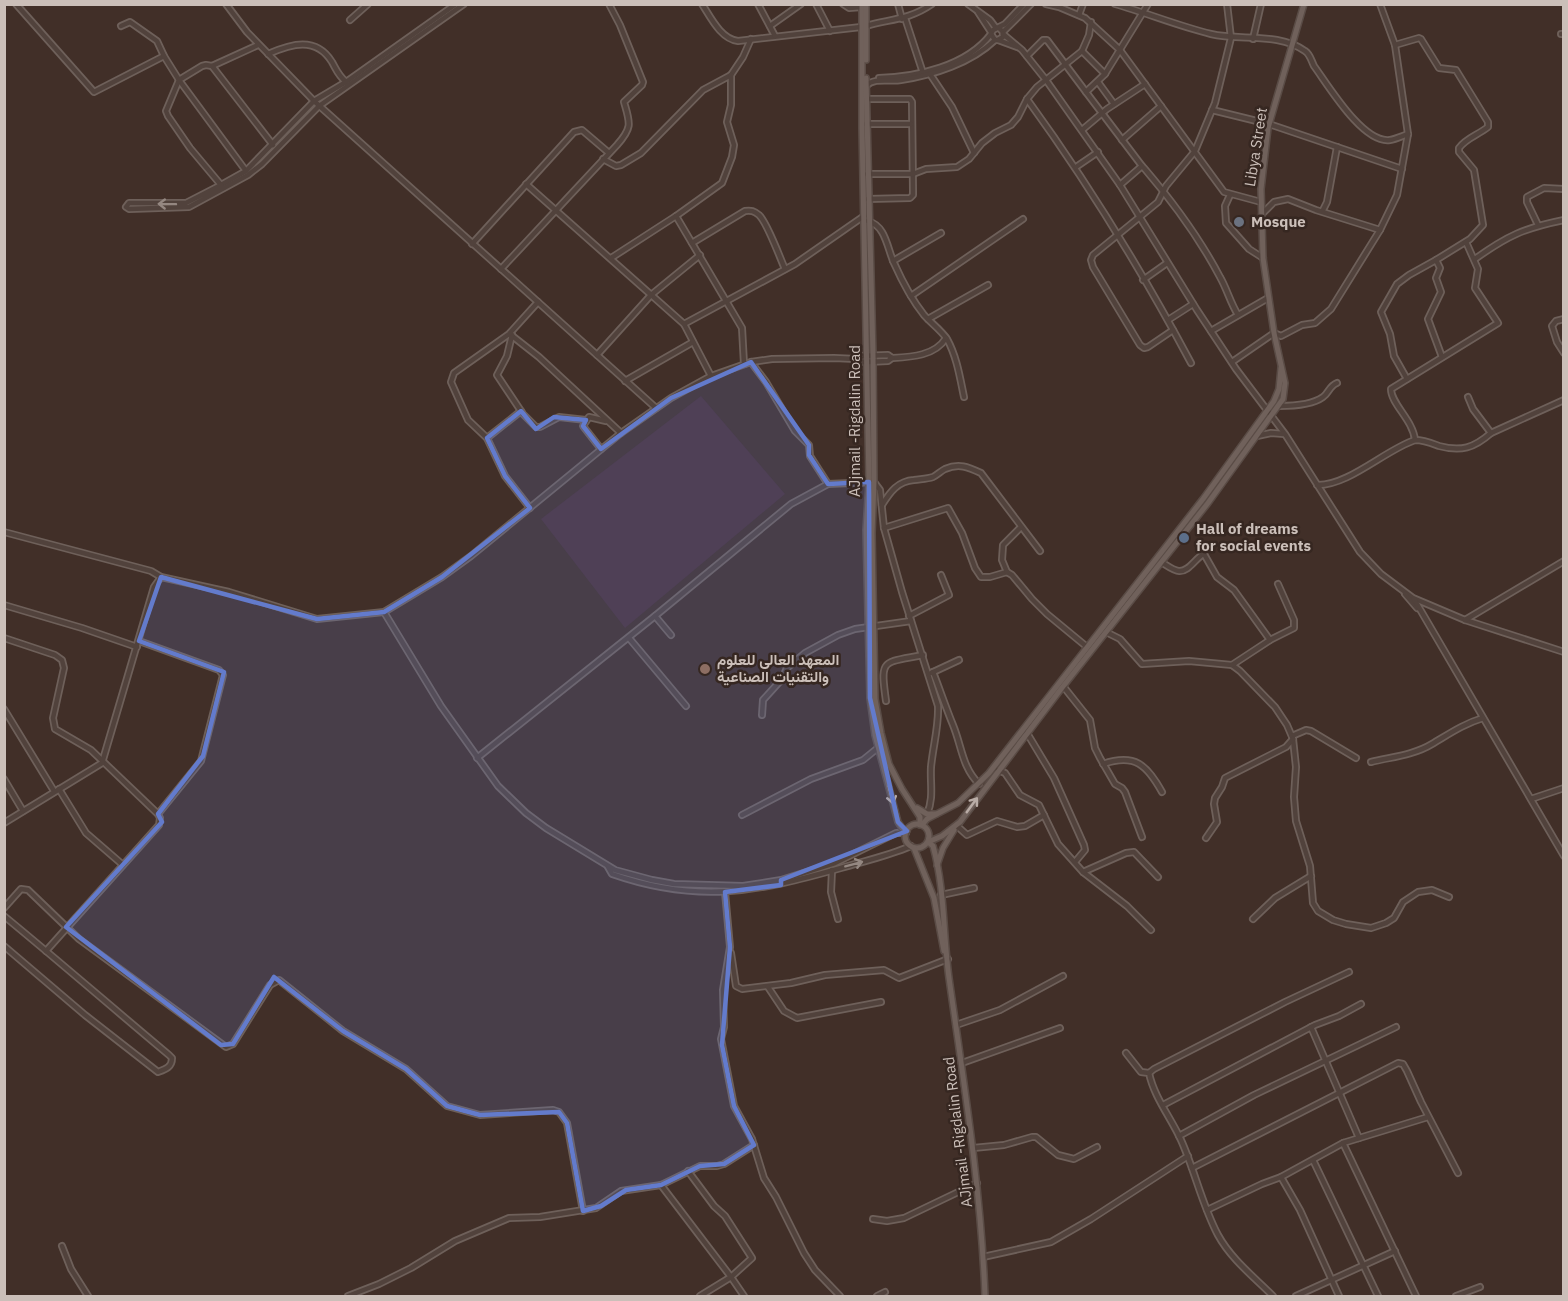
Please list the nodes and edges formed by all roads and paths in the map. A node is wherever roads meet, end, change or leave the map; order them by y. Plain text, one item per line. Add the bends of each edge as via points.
1 (226, 4) edge
2 (368, 4) edge
3 (456, 4) edge
4 (464, 4) edge
5 (609, 4) edge
6 (702, 4) edge
7 (758, 4) edge
8 (801, 4) edge
9 (816, 4) edge
10 (843, 4) edge
11 (898, 4) edge
12 (932, 4) edge
13 (968, 4) edge
14 (1014, 4) edge
15 (1024, 4) edge
16 (1031, 4) edge
17 (1046, 4) edge
18 (1083, 4) edge
19 (1114, 4) edge
20 (1148, 4) edge
21 (1227, 4) edge
22 (1261, 4) edge
23 (1304, 4) edge
24 (1380, 4) edge
25 (17, 5) edge
26 (864, 5) edge
27 (1019, 9) junction
28 (978, 12) junction
29 (1144, 13) junction
30 (1079, 15) junction
31 (904, 19) junction
32 (350, 20) dead end
33 (1091, 22) junction
34 (121, 26) dead end
35 (770, 26) junction
36 (863, 26) junction
37 (830, 31) junction
38 (1000, 31) junction
39 (991, 33) junction
40 (775, 36) junction
41 (1231, 38) junction
42 (751, 39) junction
43 (1253, 39) junction
44 (997, 40) junction
45 (1292, 44) junction
46 (258, 45) junction
47 (1395, 45) junction
48 (1022, 50) junction
49 (1120, 50) junction
50 (1082, 51) junction
51 (268, 54) junction
52 (164, 56) junction
53 (1027, 56) junction
54 (212, 66) junction
55 (1065, 66) junction
56 (923, 73) junction
57 (1105, 74) junction
58 (731, 75) junction
59 (930, 75) junction
60 (864, 79) junction
61 (179, 81) junction
62 (1046, 81) junction
63 (346, 82) junction
64 (1098, 82) junction
65 (1145, 84) junction
66 (866, 86) junction
67 (1086, 92) junction
68 (867, 99) junction
69 (1027, 99) junction
70 (314, 101) junction
71 (1114, 104) junction
72 (319, 106) junction
73 (1161, 106) junction
74 (1212, 110) junction
75 (1102, 114) junction
76 (866, 124) junction
77 (911, 124) junction
78 (1269, 124) junction
79 (1082, 130) junction
80 (1408, 134) junction
81 (1122, 140) junction
82 (273, 145) junction
83 (1337, 147) junction
84 (1195, 151) junction
85 (1098, 152) junction
86 (609, 153) junction
87 (974, 153) junction
88 (603, 159) junction
89 (1142, 166) junction
90 (1076, 167) junction
91 (1402, 169) junction
92 (246, 171) junction
93 (867, 174) junction
94 (913, 174) junction
95 (526, 184) junction
96 (221, 185) junction
97 (1120, 185) junction
98 (1563, 189) edge
99 (1163, 190) junction
100 (1230, 195) junction
101 (868, 199) junction
102 (1261, 202) junction
103 (555, 209) junction
104 (1323, 210) junction
105 (1262, 214) junction
106 (676, 216) junction
107 (864, 216) junction
108 (1140, 217) junction
109 (1023, 219) dead end
110 (1563, 220) edge
111 (868, 221) junction
112 (1538, 225) junction
113 (1380, 230) junction
114 (941, 233) dead end
115 (1117, 234) junction
116 (1466, 242) junction
117 (692, 243) junction
118 (472, 244) junction
119 (700, 255) junction
120 (611, 258) junction
121 (1263, 258) junction
122 (1475, 259) junction
123 (1436, 260) junction
124 (893, 261) junction
125 (1167, 263) junction
126 (501, 269) junction
127 (785, 269) junction
128 (1143, 280) junction
129 (988, 285) dead end
130 (651, 295) junction
131 (912, 296) junction
132 (1268, 298) junction
133 (727, 300) junction
134 (538, 303) junction
135 (1193, 304) junction
136 (1238, 315) junction
137 (928, 319) junction
138 (1563, 319) edge
139 (1168, 320) junction
140 (684, 324) junction
141 (1173, 330) junction
142 (1211, 331) junction
143 (1274, 333) junction
144 (510, 335) junction
145 (946, 338) junction
146 (693, 342) junction
147 (1563, 353) edge
148 (597, 355) junction
149 (1442, 357) junction
150 (870, 359) junction
151 (751, 362) junction
152 (1232, 362) junction
153 (1191, 363) dead end
154 (744, 364) junction
155 (1281, 367) junction
156 (711, 376) junction
157 (1407, 379) junction
158 (625, 381) junction
159 (1337, 383) dead end
160 (964, 397) dead end
161 (1468, 397) dead end
162 (1563, 400) edge
163 (1279, 406) junction
164 (656, 408) junction
165 (520, 411) junction
166 (1269, 413) junction
167 (586, 420) junction
168 (609, 422) junction
169 (1491, 432) junction
170 (621, 433) junction
171 (1285, 435) junction
172 (1257, 436) junction
173 (487, 438) junction
174 (1415, 440) junction
175 (601, 449) junction
176 (871, 482) junction
177 (828, 484) junction
178 (1317, 485) junction
179 (881, 506) junction
180 (530, 508) junction
181 (1021, 527) junction
182 (884, 528) junction
183 (4, 532) edge
184 (1040, 551) dead end
185 (1563, 561) edge
186 (1161, 562) junction
187 (1007, 572) junction
188 (941, 575) dead end
189 (161, 577) junction
190 (1278, 584) dead end
191 (1402, 590) junction
192 (1413, 598) junction
193 (4, 605) edge
194 (384, 612) junction
195 (1421, 612) junction
196 (656, 616) junction
197 (910, 619) junction
198 (1465, 620) junction
199 (871, 628) junction
200 (1106, 632) junction
201 (671, 635) dead end
202 (4, 638) edge
203 (629, 638) junction
204 (1270, 640) junction
205 (138, 644) junction
206 (1087, 647) junction
207 (1563, 652) edge
208 (923, 655) junction
209 (959, 660) dead end
210 (1232, 666) junction
211 (931, 673) junction
212 (1063, 686) junction
213 (886, 701) dead end
214 (686, 706) dead end
215 (4, 709) edge
216 (762, 715) dead end
217 (1483, 718) junction
218 (1027, 733) junction
219 (1293, 737) junction
220 (879, 747) junction
221 (477, 758) junction
222 (1356, 758) dead end
223 (1371, 762) dead end
224 (102, 763) junction
225 (1103, 764) junction
226 (998, 770) junction
227 (991, 775) junction
228 (4, 779) edge
229 (979, 784) junction
230 (1563, 788) edge
231 (57, 790) junction
232 (1162, 792) dead end
233 (1531, 799) junction
234 (911, 803) junction
235 (23, 811) junction
236 (158, 813) junction
237 (927, 814) junction
238 (941, 814) junction
239 (742, 815) dead end
240 (1044, 815) junction
241 (4, 822) edge
242 (958, 824) junction
243 (921, 825) junction
244 (906, 832) junction
245 (1142, 837) dead end
246 (1206, 837) dead end
247 (928, 842) junction
248 (912, 847) junction
249 (1563, 856) edge
250 (1075, 862) junction
251 (123, 865) junction
252 (608, 865) junction
253 (937, 866) junction
254 (832, 870) junction
255 (1083, 872) junction
256 (1311, 876) junction
257 (1158, 877) dead end
258 (781, 882) junction
259 (974, 888) dead end
260 (724, 892) junction
261 (940, 895) junction
262 (1449, 897) dead end
263 (4, 908) edge
264 (4, 916) edge
265 (838, 919) dead end
266 (1253, 919) dead end
267 (66, 927) junction
268 (1151, 930) dead end
269 (4, 946) edge
270 (730, 947) junction
271 (46, 951) junction
272 (947, 961) junction
273 (1349, 972) dead end
274 (1063, 976) dead end
275 (768, 987) junction
276 (881, 1002) dead end
277 (1360, 1005) dead end
278 (956, 1025) junction
279 (1311, 1027) junction
280 (1395, 1027) dead end
281 (1060, 1028) dead end
282 (1126, 1053) dead end
283 (1325, 1060) junction
284 (962, 1063) junction
285 (1149, 1073) junction
286 (1339, 1093) junction
287 (1163, 1105) junction
288 (1428, 1117) junction
289 (1179, 1136) junction
290 (1359, 1138) junction
291 (1343, 1143) junction
292 (754, 1145) junction
293 (1097, 1147) dead end
294 (973, 1148) junction
295 (1188, 1156) junction
296 (1313, 1160) junction
297 (1192, 1168) junction
298 (688, 1171) junction
299 (1458, 1173) dead end
300 (1281, 1177) junction
301 (977, 1183) junction
302 (661, 1185) junction
303 (1207, 1210) junction
304 (583, 1211) junction
305 (873, 1219) dead end
306 (62, 1246) dead end
307 (1395, 1251) junction
308 (983, 1257) junction
309 (1363, 1265) junction
310 (731, 1276) junction
311 (1332, 1279) junction
312 (1480, 1287) dead end
313 (885, 1292) dead end
314 (88, 1296) edge
315 (348, 1296) edge
316 (702, 1296) edge
317 (744, 1296) edge
318 (840, 1296) edge
319 (877, 1296) edge
320 (985, 1296) edge
321 (1273, 1296) edge
322 (1296, 1296) edge
323 (1339, 1296) edge
324 (1378, 1296) edge
325 (1416, 1296) edge
326 (1456, 1296) edge

1 - 46 street
2 - 32 street
3 - 63 street
4 - 72 street
5 - 86 street via 644,82 624,102 629,130
6 - 42 street via 730,40
7 - 35 street
8 - 35 street
9 - 37 street
10 - 26 street via 849,8
11 - 31 street
12 - 31 street
13 - 28 street
14 - 27 street
15 - 27 street
16 - 38 street
17 - 30 street
18 - 30 street
19 - 29 street
20 - 29 street
21 - 41 street
22 - 43 street
23 - 45 main road, Libya Street
24 - 47 street
25 - 52 street via 94,92
26 - 36 main road, AJjmail -Rigdalin Road
27 - 38 street
28 - 38 street
28 - 39 street
29 - 41 street
29 - 49 street
30 - 33 street
31 - 36 street
31 - 56 street
33 - 49 street
33 - 50 street
34 - 52 street via 130,22 136,25 157,41
35 - 40 street
36 - 37 street
36 - 60 main road, AJjmail -Rigdalin Road
37 - 40 street
38 - 39 street
38 - 44 street via 1003,37
38 - 48 street
39 - 44 street
39 - 56 street via 976,49
40 - 42 street
41 - 43 street
41 - 74 street
42 - 58 street
43 - 45 street
44 - 48 street
44 - 59 street
45 - 78 main road, Libya Street
45 - 80 street via 1309,54 1339,101 1374,136 1389,141
46 - 51 street
46 - 54 street
47 - 80 street
47 - 116 street via 1420,38 1439,68 1456,70 1488,122 1488,128 1459,148 1474,170 1483,223
48 - 53 street
49 - 57 street
49 - 65 street
50 - 55 street
50 - 57 street
51 - 63 street via 302,43 312,44 322,50
51 - 70 street
52 - 61 street
53 - 55 street via 1044,39
53 - 62 street
54 - 61 street via 206,64
54 - 82 street
55 - 62 street
55 - 67 street
56 - 60 street
57 - 64 street
58 - 88 street via 703,90 641,153 616,166
58 - 106 street via 727,122 734,145 726,174 714,190
59 - 66 street via 873,81
59 - 87 street via 961,122
60 - 66 main road, AJjmail -Rigdalin Road
60 - 107 main road, AJjmail -Rigdalin Road
61 - 92 street
61 - 96 street via 167,107 168,116
62 - 69 street
62 - 79 street
63 - 70 street
64 - 67 street
64 - 71 street
65 - 71 street
65 - 73 street
66 - 68 main road, AJjmail -Rigdalin Road
67 - 75 street
68 - 76 main road, AJjmail -Rigdalin Road
68 - 77 street via 910,99
69 - 87 street via 1011,125 994,133
69 - 90 street
70 - 72 street
70 - 82 street
71 - 75 street
96 -> 72 street via 186,203 129,203 126,207 180,209 197,204 255,170
72 - 118 street
73 - 81 street
73 - 84 street
74 - 78 street
74 - 84 street
75 - 79 street
75 - 81 street
76 - 77 street
76 - 93 main road, AJjmail -Rigdalin Road
77 - 94 street
78 - 83 street
78 - 102 main road, Libya Street
79 - 85 street
80 - 91 street
81 - 89 street
82 - 92 street
83 - 91 street
83 - 104 street
84 - 99 street
84 - 100 street
85 - 90 street
85 - 97 street
86 - 88 street
86 - 95 street via 582,130 578,131
87 - 94 street via 957,167
88 - 103 street
89 - 97 street
89 - 99 street
90 - 115 street
91 - 113 street via 1397,195
92 - 96 street
93 - 94 street
93 - 101 main road, AJjmail -Rigdalin Road
94 - 101 street via 910,198
95 - 103 street
95 - 118 street
97 - 108 street
98 - 112 street via 1544,188 1527,197
99 - 108 street via 1158,202
99 - 136 street via 1190,225
100 - 102 street
100 - 121 street via 1225,206 1226,224
101 - 111 main road, AJjmail -Rigdalin Road
102 - 105 main road, Libya Street
103 - 120 street
103 - 126 street
104 - 105 street via 1288,199 1274,202
104 - 113 street
105 - 121 main road, Libya Street
106 - 117 street
106 - 120 street
107 - 127 street
107 - 150 main road, AJjmail -Rigdalin Road
108 - 115 street
108 - 125 street
109 - 131 street
110 - 112 street
111 - 124 street via 883,234
111 - 150 main road, AJjmail -Rigdalin Road
112 - 122 street via 1504,238
113 - 143 street via 1326,314 1313,324 1281,336
114 - 124 street
115 - 128 street
115 - 141 street via 1093,255 1093,267 1140,345 1148,347
116 - 122 street
116 - 123 street
117 - 119 street
117 - 127 street via 753,210 766,225
118 - 126 street
119 - 130 street
119 - 133 street
120 - 130 street
121 - 132 main road, Libya Street
122 - 149 street via 1475,288 1498,322
123 - 149 street via 1441,292 1428,320
123 - 157 street via 1397,284 1381,312 1394,356
124 - 131 street
125 - 128 street
125 - 135 street
126 - 134 street
127 - 133 street
128 - 139 street
129 - 137 street
130 - 140 street
130 - 148 street
131 - 137 street
132 - 136 street
132 - 143 main road, Libya Street
133 - 140 street
133 - 154 street via 742,328
134 - 144 street
134 - 148 street
135 - 139 street
135 - 142 street
136 - 142 street
137 - 145 street
138 - 147 street via 1552,326
139 - 141 street
140 - 146 street
141 - 153 street
142 - 152 street
143 - 152 street
143 - 155 main road, Libya Street
144 - 165 street via 507,356 497,375
144 - 168 street
144 - 173 street via 452,377 468,420
145 - 150 street via 936,350 888,361
145 - 160 street
146 - 156 street
146 - 158 street
148 - 158 street
149 - 157 street
150 - 151 street via 786,358
150 - 176 main road, AJjmail -Rigdalin Road
151 - 154 street
151 - 177 street via 809,445 810,456
152 - 166 street
154 - 156 street
155 - 163 main road via 1285,391
155 - 166 main road via 1277,396
156 - 164 street
157 - 174 street via 1390,392 1412,425
158 - 164 street
159 - 163 street via 1323,398
161 - 169 street
162 - 169 street
163 - 166 main road
164 - 170 street
165 - 167 street via 536,427 559,417
165 - 173 street
166 - 171 street
166 - 172 main road
166 - 206 main road
167 - 168 street via 589,417
167 - 175 street via 583,426
168 - 170 street
169 - 174 street via 1471,448 1441,447
170 - 175 street
171 - 172 street
171 - 178 street
172 - 186 main road
173 - 180 street via 505,476
174 - 178 street via 1341,480
175 - 180 street
176 - 177 street
176 - 179 street via 880,490
176 - 199 main road, AJjmail -Rigdalin Road via 866,530
177 - 196 street via 778,514
178 - 191 street via 1360,552
179 - 181 street via 899,484 934,477 957,465 981,473
179 - 182 street
180 - 194 street via 442,577
181 - 184 street
181 - 187 street via 1003,545 1002,560
182 - 187 street via 948,508 981,577
182 - 197 street
183 - 189 street via 151,571
185 - 198 street
186 - 200 main road
186 - 204 street via 1179,571 1204,554 1217,577 1234,590
187 - 206 street via 1047,614
188 - 197 street via 949,595
189 - 194 street via 229,592 317,619
189 - 205 street via 154,587
190 - 204 street via 1294,626
191 - 192 street
191 - 195 street
192 - 195 street
192 - 198 street
193 - 205 street
194 - 221 street
195 - 217 street
196 - 201 street
196 - 203 street
197 - 199 street
197 - 208 street
198 - 207 street
199 - 216 street via 838,635 791,663 764,700
199 - 220 main road, AJjmail -Rigdalin Road via 870,698
199 - 234 main road, AJjmail -Rigdalin Road via 880,733 889,764
200 - 210 street via 1120,639 1142,664 1189,661
200 - 212 main road
202 - 224 street via 62,660 64,668 53,718 55,729 91,750
203 - 214 street
203 - 221 street
204 - 210 street
205 - 224 street
205 - 236 street via 219,670 223,675 203,756
206 - 227 main road
208 - 211 street
208 - 213 street via 886,665
209 - 211 street
210 - 219 street via 1275,707
211 - 229 street via 964,764
211 - 237 street via 939,714
212 - 218 main road
212 - 225 street via 1090,720 1095,748
215 - 231 street
217 - 223 street via 1466,723 1418,750
217 - 233 street
218 - 226 main road
218 - 250 street via 1054,778 1084,845 1085,850
219 - 222 street via 1311,731
219 - 246 street via 1286,747 1225,778 1215,798 1217,822
219 - 256 street via 1296,821
220 - 239 street via 863,760 811,779
220 -> 244 main road, AJjmail -Rigdalin Road via 899,824
221 - 252 street via 526,813
224 - 231 street
224 - 236 street
225 - 232 street via 1125,759 1141,764
225 - 245 street via 1125,792
226 - 227 main road
226 - 240 street via 1005,773 1020,795 1039,805
227 - 229 main road
242 -> 227 main road
228 - 235 street
229 - 238 main road
230 - 233 street
231 - 235 street
231 - 251 street via 86,833
233 - 249 street
234 - 237 main road
234 - 243 main road, AJjmail -Rigdalin Road
235 - 241 street
236 - 251 street via 159,825
237 - 238 main road
238 - 243 main road
240 - 242 street via 1025,826 997,821 967,834
240 - 250 street via 1058,844
242 - 247 main road
242 - 253 main road via 945,843
243 - 244 main road
243 - 247 main road via 928,832
244 - 248 main road via 906,841
244 - 258 street via 896,832 835,863
247 - 248 main road via 921,848
247 - 253 main road via 934,848
254 -> 248 street
248 - 272 main road via 934,898
250 - 255 street
251 - 267 street
252 - 258 street via 652,880 694,886
252 - 260 street via 612,874 651,886
253 - 261 main road
254 - 258 street
254 - 265 street via 831,892
255 - 257 street via 1134,852
255 - 268 street
256 - 262 street via 1313,903 1318,911 1333,920 1367,928 1386,923 1403,902 1418,892 1432,890
256 - 266 street via 1275,898
258 - 260 street
259 - 261 street
260 - 270 street
261 - 272 main road
263 - 267 street via 17,891 28,890
264 - 271 street
267 - 271 street
267 - 304 street via 226,1047 233,1044 270,985 279,980 343,1031 406,1069 447,1106 480,1115 559,1112 567,1122
269 - 271 street via 158,1072 167,1069 172,1058
270 - 275 street via 737,988
270 - 292 street via 723,990 722,1045 734,1106
272 - 275 street via 899,978 884,970 825,975
272 - 278 main road, AJjmail -Rigdalin Road
273 - 285 street
274 - 278 street via 1000,1010
275 - 276 street via 784,1011 797,1018
277 - 279 street
278 - 284 main road, AJjmail -Rigdalin Road
279 - 283 street
279 - 287 street
280 - 283 street
281 - 284 street
282 - 285 street via 1142,1072
283 - 286 street
283 - 289 street
284 - 294 main road, AJjmail -Rigdalin Road
285 - 287 street
286 - 288 street via 1398,1063 1407,1071
286 - 290 street
286 - 297 street
287 - 289 street
288 - 290 street
288 - 299 street
289 - 295 street
290 - 291 street
291 - 296 street
291 - 307 street
292 - 298 street via 724,1164
292 - 318 street via 764,1178 804,1253
293 - 294 street via 1074,1159 1058,1155 1036,1137
294 - 301 main road, AJjmail -Rigdalin Road
295 - 297 street
295 - 308 street via 1052,1242
296 - 300 street
296 - 309 street
297 - 303 street
298 - 302 street
298 - 310 street via 730,1223 752,1258
300 - 303 street
300 - 311 street
301 - 305 street via 904,1218
301 - 308 main road, AJjmail -Rigdalin Road
302 - 304 street via 626,1190 601,1206
302 - 310 street
303 - 321 street via 1223,1243
304 - 315 street via 508,1218
306 - 314 street
307 - 309 street
307 - 325 street
308 - 320 main road, AJjmail -Rigdalin Road
309 - 311 street
309 - 324 street
310 - 316 street
310 - 317 street
311 - 322 street
311 - 323 street
312 - 326 street
313 - 319 street

